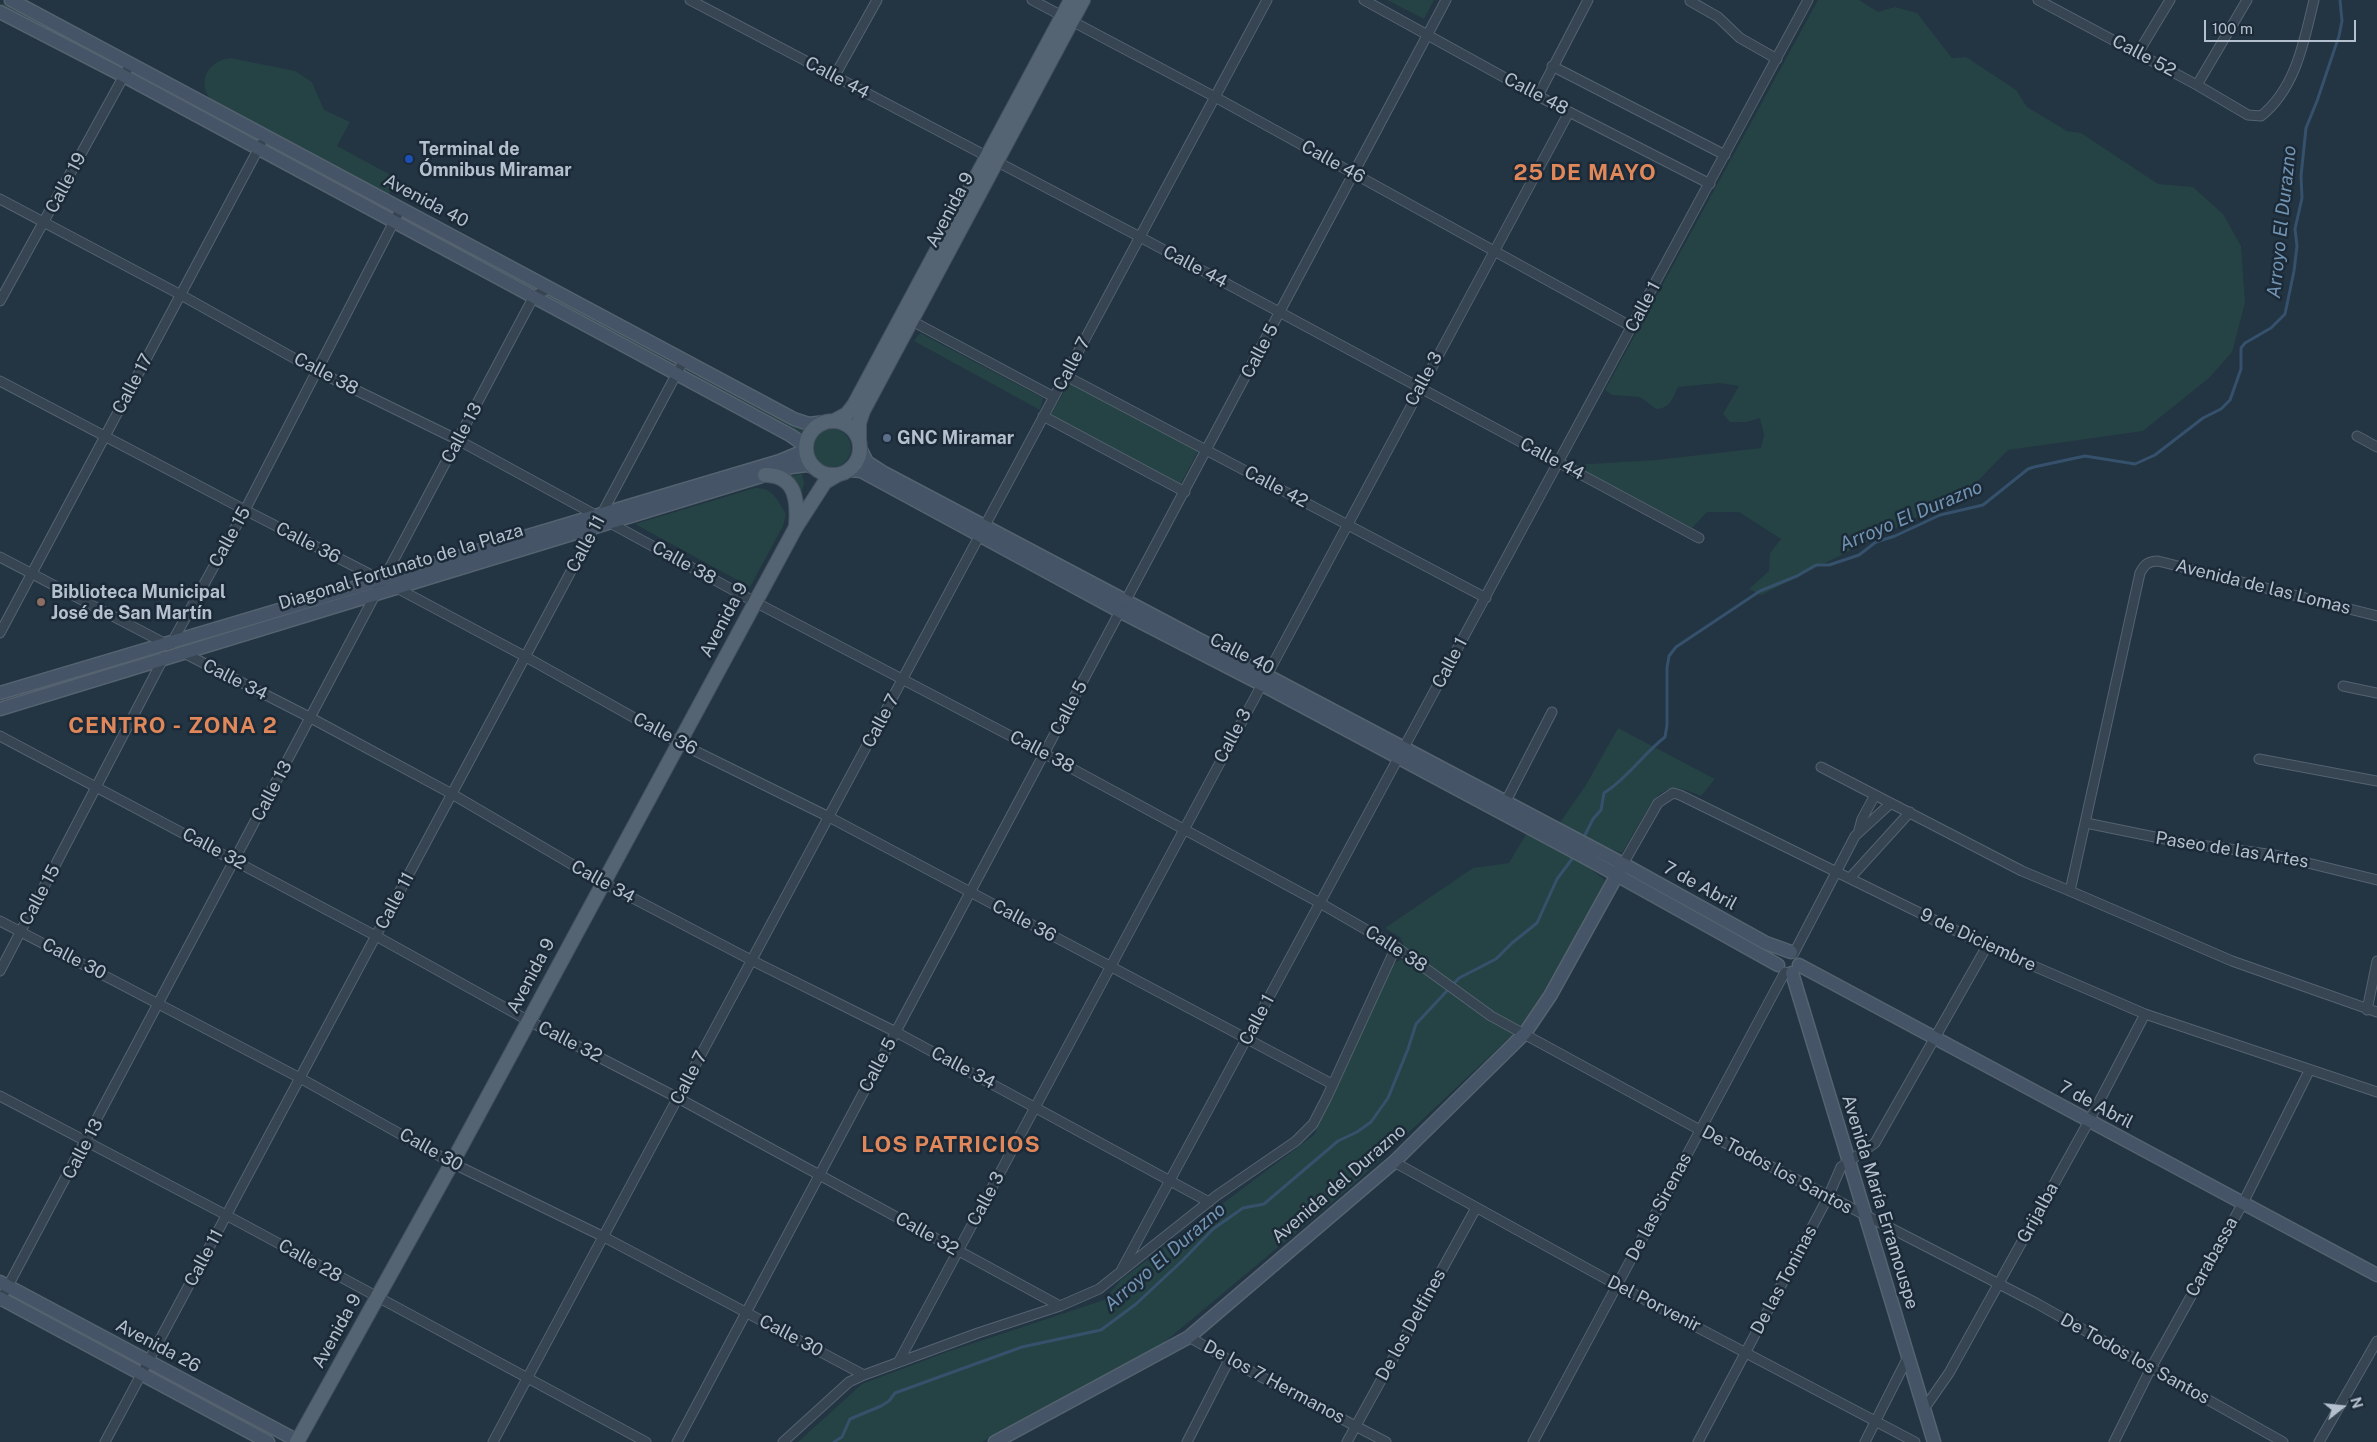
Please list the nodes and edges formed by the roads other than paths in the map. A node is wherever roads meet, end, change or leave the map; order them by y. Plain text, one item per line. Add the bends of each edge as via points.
1 (12, 0) edge
2 (877, 0) edge
3 (1032, 0) edge
4 (1071, 0) edge
5 (1083, 0) edge
6 (1267, 0) edge
7 (1364, 0) edge
8 (1446, 0) edge
9 (1588, 0) edge
10 (1808, 0) edge
11 (2038, 0) edge
12 (2170, 0) edge
13 (2247, 0) edge
14 (2314, 0) edge
15 (695, 1) edge
16 (1690, 1) edge
17 (0, 12) edge
18 (1067, 19) junction
19 (1429, 34) junction
20 (2138, 53) junction
21 (1777, 59) junction
22 (131, 64) junction
23 (1552, 66) junction
24 (124, 76) junction
25 (834, 77) junction
26 (2197, 85) junction
27 (1538, 96) junction
28 (1215, 97) junction
29 (1569, 112) junction
30 (266, 135) junction
31 (258, 148) junction
32 (1725, 155) junction
33 (991, 161) junction
34 (1354, 174) junction
35 (1710, 184) junction
36 (0, 199) edge
37 (401, 208) junction
38 (45, 222) junction
39 (394, 223) junction
40 (1140, 238) junction
41 (1493, 250) junction
42 (550, 288) junction
43 (180, 295) junction
44 (534, 296) junction
45 (0, 301) edge
46 (1280, 313) junction
47 (912, 321) junction
48 (1632, 327) junction
49 (684, 360) junction
50 (317, 371) junction
51 (678, 373) junction
52 (1066, 376) junction
53 (0, 381) edge
54 (1419, 387) junction
55 (1054, 396) junction
56 (1044, 416) junction
57 (830, 421) junction
58 (105, 436) junction
59 (2357, 436) dead end
60 (458, 440) junction
61 (860, 444) junction
62 (806, 447) junction
63 (2377, 447) edge
64 (1207, 450) junction
65 (1559, 462) junction
66 (815, 468) junction
67 (843, 472) junction
68 (765, 475) junction
69 (1185, 492) junction
70 (245, 510) junction
71 (601, 519) junction
72 (1346, 524) junction
73 (796, 527) junction
74 (982, 531) junction
75 (1699, 538) dead end
76 (0, 557) edge
77 (32, 574) junction
78 (382, 582) junction
79 (395, 587) junction
80 (1486, 598) junction
81 (755, 602) junction
82 (1124, 607) junction
83 (2377, 616) edge
84 (0, 633) edge
85 (169, 644) junction
86 (182, 652) junction
87 (526, 657) junction
88 (164, 658) junction
89 (1263, 679) junction
90 (903, 680) junction
91 (2344, 686) dead end
92 (0, 693) edge
93 (2377, 693) edge
94 (0, 709) edge
95 (1552, 712) dead end
96 (311, 718) junction
97 (0, 736) edge
98 (679, 743) junction
99 (1045, 754) junction
100 (1402, 754) junction
101 (2259, 758) dead end
102 (1822, 767) dead end
103 (2377, 781) edge
104 (96, 787) junction
105 (452, 794) junction
106 (1875, 795) junction
107 (1891, 803) junction
108 (1503, 807) junction
109 (1910, 812) junction
110 (829, 818) junction
111 (2086, 823) junction
112 (1183, 829) junction
113 (1859, 830) junction
114 (1590, 853) joint
115 (235, 861) junction
116 (1620, 870) junction
117 (1836, 871) junction
118 (1850, 878) junction
119 (2377, 880) edge
120 (602, 882) junction
121 (2070, 891) junction
122 (971, 893) junction
123 (1320, 903) junction
124 (0, 921) edge
125 (20, 932) junction
126 (376, 936) junction
127 (1986, 946) junction
128 (1396, 947) junction
129 (751, 960) junction
130 (2377, 961) edge
131 (1790, 963) junction
132 (1110, 966) junction
133 (0, 971) edge
134 (1459, 992) joint
135 (160, 1003) junction
136 (2367, 1010) junction
137 (2377, 1012) edge
138 (2145, 1014) junction
139 (529, 1021) junction
140 (896, 1032) junction
141 (1526, 1033) junction
142 (1934, 1038) junction
143 (1247, 1039) junction
144 (2309, 1071) junction
145 (300, 1078) junction
146 (1332, 1084) junction
147 (2377, 1092) edge
148 (0, 1096) edge
149 (678, 1098) junction
150 (1034, 1107) junction
151 (2088, 1121) junction
152 (1700, 1130) junction
153 (87, 1141) junction
154 (1850, 1159) junction
155 (1394, 1162) junction
156 (452, 1163) junction
157 (819, 1175) junction
158 (1170, 1181) junction
159 (1828, 1197) junction
160 (1209, 1202) junction
161 (2242, 1203) junction
162 (1476, 1208) junction
163 (226, 1215) junction
164 (1868, 1217) junction
165 (604, 1237) junction
166 (958, 1251) junction
167 (1122, 1270) junction
168 (2377, 1275) edge
169 (1999, 1283) junction
170 (4, 1284) edge
171 (1617, 1285) junction
172 (377, 1297) junction
173 (0, 1299) edge
174 (1064, 1305) junction
175 (746, 1312) junction
176 (1189, 1337) junction
177 (2377, 1341) edge
178 (1746, 1352) junction
179 (1908, 1357) junction
180 (1229, 1360) junction
181 (148, 1361) junction
182 (899, 1361) junction
183 (2150, 1368) junction
184 (142, 1374) junction
185 (864, 1375) junction
186 (528, 1377) junction
187 (1924, 1409) junction
188 (1877, 1421) junction
189 (1356, 1425) junction
190 (105, 1442) edge
191 (268, 1442) edge
192 (298, 1442) edge
193 (493, 1442) edge
194 (646, 1442) edge
195 (677, 1442) edge
196 (783, 1442) edge
197 (995, 1442) edge
198 (1187, 1442) edge
199 (1347, 1442) edge
200 (1386, 1442) edge
201 (1533, 1442) edge
202 (1698, 1442) edge
203 (1865, 1442) edge
204 (1915, 1442) edge
205 (1934, 1442) edge
206 (2114, 1442) edge
207 (2283, 1442) edge
208 (2319, 1442) edge

1 - 22 main road, Avenida 40
2 - 25 street
3 - 18 street, Calle 46
4 - 18 main road, Avenida 9
5 - 18 main road, Avenida 9
6 - 28 street, Calle 7
7 - 19 street, Calle 48
8 - 19 street, Calle 5
9 - 23 street
10 - 21 street, Calle 1
11 - 20 street, Calle 52
12 - 20 street
13 - 26 street
14 - 26 street, Calle 52 via 2293,74 2274,106 2261,116 2248,115
15 - 25 street, Calle 44
16 - 21 street via 1718,17 1740,38
17 - 24 main road, Avenida 40
18 - 28 street, Calle 46
18 - 33 main road, Avenida 9
19 - 27 street, Calle 48
19 - 34 street, Calle 5
20 - 26 street, Calle 52
21 - 32 street, Calle 1
22 - 24 street, Calle 19
22 - 30 main road, Avenida 40
23 - 27 street
23 - 32 street
24 - 31 main road, Avenida 40
24 - 38 street, Calle 19
25 - 33 street, Calle 44
27 - 29 street, Calle 48
28 - 34 street, Calle 46
28 - 40 street, Calle 7
29 - 35 street, Calle 48
29 - 41 street, Calle 3
30 - 31 street, Calle 17
30 - 37 main road, Avenida 40
31 - 39 main road, Avenida 40
31 - 43 street, Calle 17
32 - 35 street, Calle 1
33 - 40 street, Calle 44
33 - 47 main road, Avenida 9
33 - 57 main road, Avenida 9 via 854,405 847,414
34 - 41 street, Calle 46
34 - 46 street, Calle 5
35 - 48 street, Calle 1
36 - 38 street, Calle 38
37 - 39 street, Calle 15
37 - 42 main road, Avenida 40
38 - 43 street, Calle 38
38 - 45 street, Calle 19
39 - 44 main road, Avenida 40
39 - 50 street, Calle 15
40 - 46 street, Calle 44
40 - 52 street, Calle 7
41 - 48 street, Calle 46
41 - 54 street, Calle 3
42 - 44 street
42 - 49 main road, Avenida 40
43 - 50 street, Calle 38
43 - 58 street, Calle 17
44 - 51 main road, Avenida 40
44 - 60 street, Calle 13
46 - 54 street, Calle 44
46 - 64 street, Calle 5
47 - 55 street
47 - 61 main road, Avenida 9 via 863,411 859,423
48 - 65 street, Calle 1
49 - 51 street, Calle 11
49 - 57 main road, Avenida 40 via 802,422
50 - 60 street, Calle 38
50 - 70 street, Calle 15
51 - 62 main road, Avenida 40
51 - 71 street, Calle 11
52 - 55 street, Calle 7
52 - 64 street, Calle 42
53 - 58 street, Calle 36
54 - 65 street, Calle 44
54 - 72 street, Calle 3
55 - 56 street, Calle 7
56 - 69 street
56 - 74 street, Calle 7
57 - 61 main road via 850,427
57 - 62 main road via 814,428
58 - 70 street, Calle 36
58 - 77 street, Calle 17
59 - 63 street
60 - 71 street, Calle 38
60 - 78 street, Calle 13
61 - 67 main road via 855,464
61 - 74 main road, Calle 40 via 867,462
62 - 66 main road via 806,454
62 - 71 main road, Diagonal Fortunato de la Plaza via 780,461
64 - 69 street, Calle 5
64 - 72 street, Calle 42
65 - 75 street, Calle 44
65 - 80 street, Calle 1
66 - 67 main road via 826,474
66 - 68 main road, Diagonal Fortunato de la Plaza via 807,465 791,467
66 - 73 main road, Avenida 9 via 817,475
67 - 73 main road, Avenida 9 via 825,482
67 - 74 main road, Calle 40 via 861,471
68 - 71 main road, Diagonal Fortunato de la Plaza
68 - 73 main road via 779,476 789,486 796,504
69 - 82 street, Calle 5
70 - 78 street, Calle 36
70 - 85 street, Calle 15
71 - 78 main road, Diagonal Fortunato de la Plaza
71 - 79 main road, Diagonal Fortunato de la Plaza
71 - 81 street, Calle 38
71 - 87 street, Calle 11
72 - 80 street, Calle 42
72 - 89 street, Calle 3
73 - 81 main road, Avenida 9
74 - 82 main road, Calle 40
74 - 90 street, Calle 7
76 - 77 street, Calle 34
77 - 84 street, Calle 17
77 - 85 street, Calle 34
78 - 79 main road, Diagonal Fortunato de la Plaza
78 - 85 main road, Diagonal Fortunato de la Plaza
78 - 86 main road, Diagonal Fortunato de la Plaza
78 - 96 street, Calle 13
79 - 87 street, Calle 36
80 - 100 street, Calle 1
81 - 90 street, Calle 38
81 - 98 main road, Avenida 9
82 - 89 main road, Calle 40
82 - 99 street, Calle 5
83 - 111 street, Avenida de las Lomas via 2158,561 2149,562 2140,573
85 - 86 street, Calle 34
85 - 88 street, Calle 15
85 - 92 main road, Diagonal Fortunato de la Plaza
86 - 88 main road, Diagonal Fortunato de la Plaza
86 - 96 street, Calle 34
87 - 98 street, Calle 36
87 - 105 street, Calle 11
88 - 94 main road, Diagonal Fortunato de la Plaza
88 - 104 street, Calle 15
89 - 100 main road, Calle 40
89 - 112 street, Calle 3
90 - 99 street, Calle 38
90 - 110 street, Calle 7
91 - 93 street
95 - 108 street
96 - 105 street, Calle 34
96 - 115 street, Calle 13
97 - 104 street, Calle 32
98 - 110 street, Calle 36
98 - 120 main road, Avenida 9
99 - 112 street, Calle 38
99 - 122 street, Calle 5
100 - 108 main road, Calle 40
100 - 123 street, Calle 1
101 - 103 street
102 - 106 street
104 - 115 street, Calle 32
104 - 125 street, Calle 15
105 - 120 street, Calle 34
105 - 126 street, Calle 11
106 - 107 street
106 - 113 street
107 - 109 street
107 - 113 street, De las Sirenas
108 - 114 main road, Calle 40
109 - 118 street
109 - 121 street via 2022,871
110 - 122 street, Calle 36
110 - 129 street, Calle 7
111 - 119 street, Paseo de las Artes via 2184,843 2275,855
111 - 121 street
112 - 123 street, Calle 38
112 - 132 street, Calle 3
113 - 117 street, De las Sirenas
114 - 116 main road, 7 de Abril
115 - 126 street, Calle 32
115 - 135 street, Calle 13
116 - 117 street, 9 de Diciembre via 1658,803 1673,793
116 - 131 main road, 7 de Abril
116 - 131 main road, 7 de Abril via 1766,943
116 - 141 main road, Avenida del Durazno
117 - 118 street, 9 de Diciembre
117 - 131 street, De las Sirenas
118 - 127 street, 9 de Diciembre
120 - 129 street, Calle 34
120 - 139 main road, Avenida 9
121 - 136 street via 2232,961
122 - 132 street, Calle 36
122 - 140 street, Calle 5
123 - 128 street, Calle 38
123 - 143 street, Calle 1
124 - 125 street, Calle 30
125 - 133 street, Calle 15
125 - 135 street, Calle 30
126 - 139 street, Calle 32
126 - 145 street, Calle 11
127 - 138 street, 9 de Diciembre
127 - 142 street, De las Toninas
128 - 134 street, Calle 38
128 - 146 street
129 - 140 street, Calle 34
129 - 149 street, Calle 7
130 - 136 street
131 - 142 main road, 7 de Abril
131 - 152 street, De las Sirenas
131 - 154 main road, Avenida María Erramouspe
132 - 143 street, Calle 36
132 - 150 street, Calle 3
134 - 141 street, De Todos los Santos via 1491,1016
135 - 145 street, Calle 30
135 - 153 street, Calle 13
136 - 137 street
138 - 144 street, 9 de Diciembre
138 - 151 street, Grijalba
139 - 149 street, Calle 32
139 - 156 main road, Avenida 9
140 - 150 street, Calle 34
140 - 157 street, Calle 5
141 - 152 street, De Todos los Santos
141 - 155 main road, Avenida del Durazno
142 - 151 main road, 7 de Abril
142 - 154 street, De las Toninas via 1875,1143
143 - 146 street, Calle 36
143 - 158 street, Calle 1
144 - 147 street, 9 de Diciembre
144 - 161 street, Carabassa
145 - 156 street, Calle 30
145 - 163 street, Calle 11
146 - 160 street via 1313,1124 1296,1141
148 - 153 street, Calle 28
149 - 157 street, Calle 32
149 - 165 street, Calle 7
150 - 158 street, Calle 34
150 - 166 street, Calle 3
151 - 161 main road, 7 de Abril
151 - 169 street, Grijalba
152 - 159 street, De Todos los Santos
152 - 171 street, De las Sirenas
153 - 163 street, Calle 28
153 - 170 street, Calle 13
154 - 159 street, De las Toninas via 1841,1167
154 - 164 main road, Avenida María Erramouspe
155 - 162 street, Del Porvenir
155 - 176 main road, Avenida del Durazno
156 - 165 street, Calle 30
156 - 172 main road, Avenida 9
157 - 166 street, Calle 32
157 - 175 street, Calle 5
158 - 160 street, Calle 34
158 - 167 street, Calle 1
159 - 164 street, De Todos los Santos
159 - 178 street, De las Toninas
160 - 167 street
161 - 168 main road, 7 de Abril
161 - 183 street, Carabassa
162 - 171 street, Del Porvenir
162 - 189 street, De los Delfines
163 - 172 street, Calle 28
163 - 181 street, Calle 11
164 - 169 street, De Todos los Santos
164 - 179 main road, Avenida María Erramouspe
165 - 175 street, Calle 30
165 - 186 street, Calle 7
166 - 174 street, Calle 32
166 - 182 street, Calle 3
167 - 174 street, Calle 1 via 1098,1289
169 - 183 street, De Todos los Santos
169 - 187 street, Grijalba via 1949,1373
170 - 173 street, Calle 13
170 - 181 main road, Avenida 26
171 - 178 street, Del Porvenir
171 - 201 street, De las Sirenas
172 - 186 street, Calle 28
172 - 192 main road, Avenida 9
173 - 184 main road, Avenida 26
174 - 182 street, Calle 1
175 - 185 street, Calle 30
175 - 195 street, Calle 5
176 - 180 street, De los 7 Hermanos
176 - 197 main road, Avenida del Durazno
177 - 208 street
178 - 188 street, Del Porvenir
178 - 202 street, De las Toninas
179 - 187 main road, Avenida María Erramouspe
179 - 188 street
180 - 189 street, De los 7 Hermanos
180 - 198 street
181 - 184 street, Calle 11
181 - 192 main road, Avenida 26
182 - 185 street, Calle 1
183 - 206 street, Carabassa
183 - 207 street, De Todos los Santos
184 - 190 street, Calle 11
184 - 191 main road, Avenida 26
185 - 196 street via 849,1382
186 - 193 street, Calle 7
186 - 194 street, Calle 28
187 - 205 main road, Avenida María Erramouspe
188 - 203 street
188 - 204 street, Del Porvenir
189 - 199 street, De los Delfines
189 - 200 street, De los 7 Hermanos

